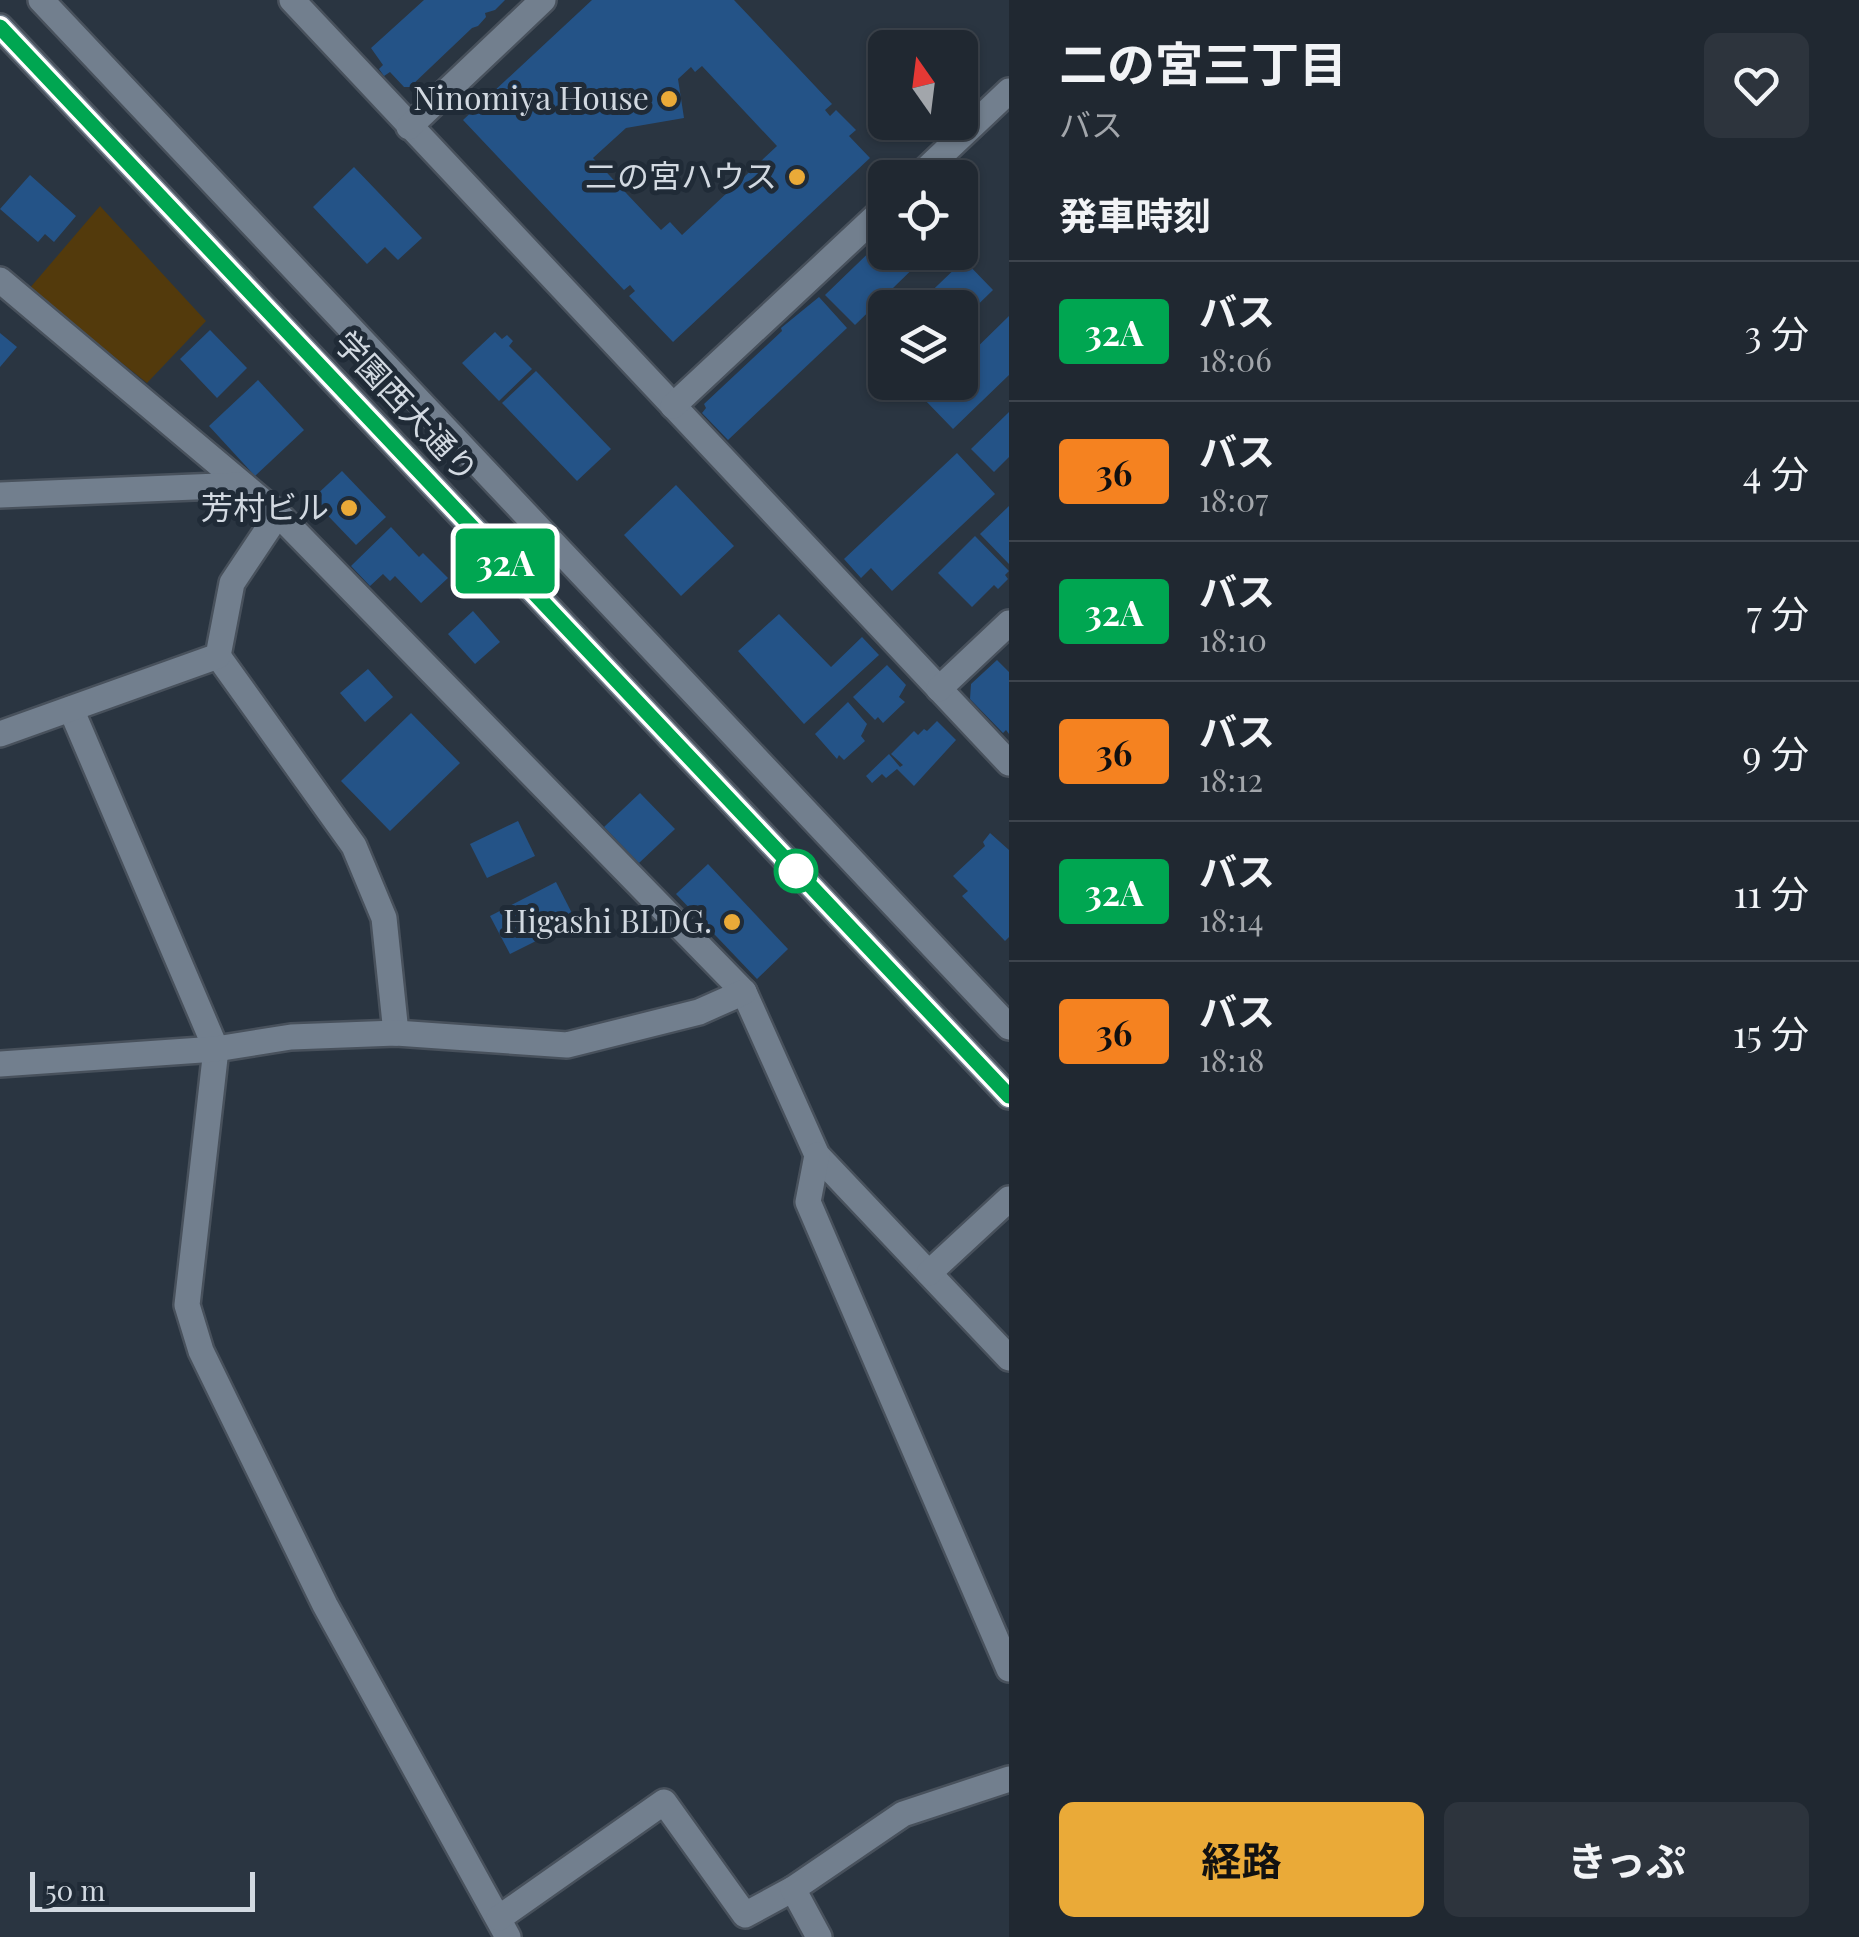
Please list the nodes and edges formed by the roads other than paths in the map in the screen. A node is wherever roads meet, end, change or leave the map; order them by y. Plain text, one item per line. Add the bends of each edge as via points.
1 (40, 0) edge
2 (292, 0) edge
3 (543, 0) edge
4 (0, 27) edge
5 (1009, 91) edge
6 (409, 127) junction
7 (936, 160) edge
8 (868, 224) edge
9 (0, 280) edge
10 (673, 406) junction
11 (242, 485) junction
12 (0, 494) edge
13 (278, 514) junction
14 (1009, 622) edge
15 (218, 656) junction
16 (939, 689) junction
17 (71, 709) junction
18 (0, 734) edge
19 (1009, 763) edge
20 (744, 992) junction
21 (1009, 1027) edge
22 (396, 1033) junction
23 (216, 1049) junction
24 (0, 1064) edge
25 (1009, 1096) edge
26 (817, 1155) junction
27 (1009, 1199) edge
28 (929, 1273) junction
29 (1009, 1358) edge
30 (1009, 1668) edge
31 (1009, 1779) edge
32 (792, 1889) junction
33 (503, 1927) edge
34 (818, 1937) edge

1 - 21 street, 学園西大通り
2 - 6 street
3 - 6 street
4 - 25 street, 学園西大通り
5 - 7 street
6 - 10 street
8 - 10 street
9 - 11 street
10 - 16 street
11 - 12 street
11 - 13 street
13 - 15 street via 232,584
13 - 20 street
14 - 16 street
15 - 17 street
15 - 22 street via 354,846 384,918
16 - 19 street
17 - 18 street
17 - 23 street
20 - 22 street via 699,1012 568,1045
20 - 26 street
22 - 23 street via 291,1037
23 - 24 street
23 - 33 street via 187,1306 201,1351 325,1604
26 - 28 street
26 - 30 street via 808,1202
27 - 28 street
28 - 29 street
31 - 32 street via 904,1814
32 - 33 street via 745,1915 664,1802
32 - 34 street

